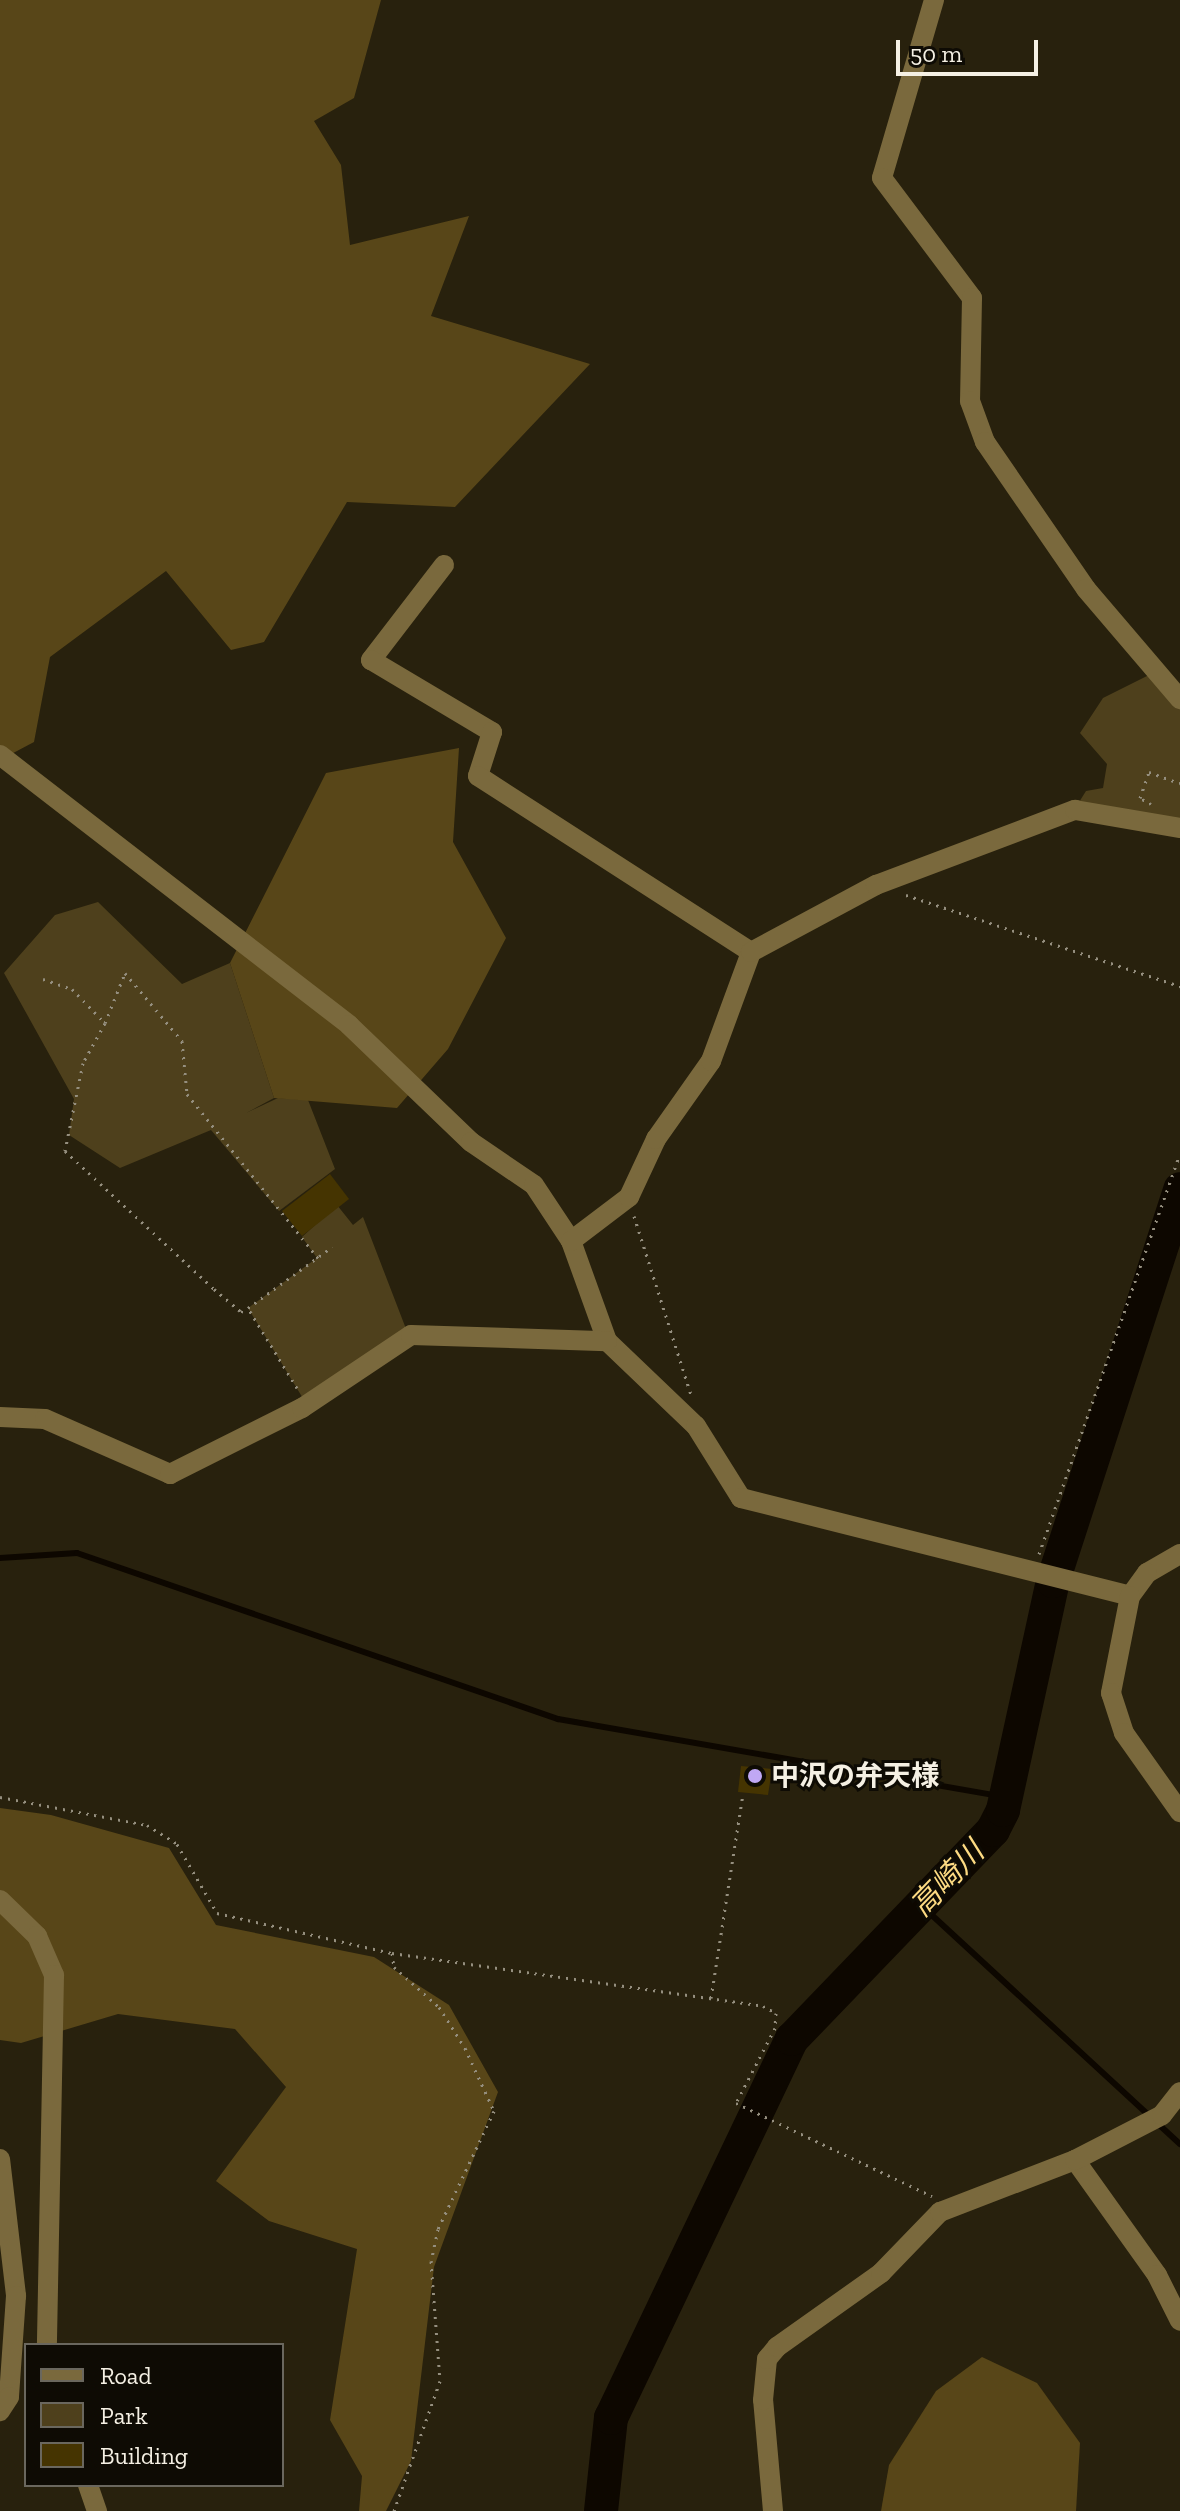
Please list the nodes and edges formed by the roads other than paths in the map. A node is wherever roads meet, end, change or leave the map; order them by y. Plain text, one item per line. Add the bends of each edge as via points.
1 (934, 0) edge
2 (444, 565) dead end
3 (1180, 699) edge
4 (0, 755) edge
5 (1180, 828) edge
6 (751, 952) junction
7 (571, 1241) junction
8 (607, 1341) junction
9 (0, 1417) edge
10 (1180, 1554) edge
11 (1130, 1596) junction
12 (1180, 1812) edge
13 (0, 1900) edge
14 (1180, 2092) edge
15 (0, 2159) edge
16 (1075, 2160) junction
17 (1180, 2321) edge
18 (47, 2343) edge
19 (0, 2411) edge
20 (89, 2487) edge
21 (97, 2511) edge
22 (773, 2511) edge

1 - 3 street via 882,178 972,298 970,401 985,442 1086,589
2 - 6 street via 371,660 492,732 478,776
4 - 7 street via 349,1025 471,1142 534,1185
5 - 6 street via 1075,810 876,885
6 - 7 street via 711,1061 656,1139 629,1197
7 - 8 street
8 - 9 street via 411,1335 307,1405 170,1474 45,1419
8 - 11 street via 696,1426 728,1480 759,1507
10 - 11 street via 1147,1573
11 - 12 street via 1111,1693 1114,1714
13 - 18 street via 37,1936 54,1975
14 - 16 street via 1162,2115
15 - 19 street via 16,2296 9,2397
16 - 17 street via 1157,2275
16 - 22 street via 953,2206 767,2359
20 - 21 street

